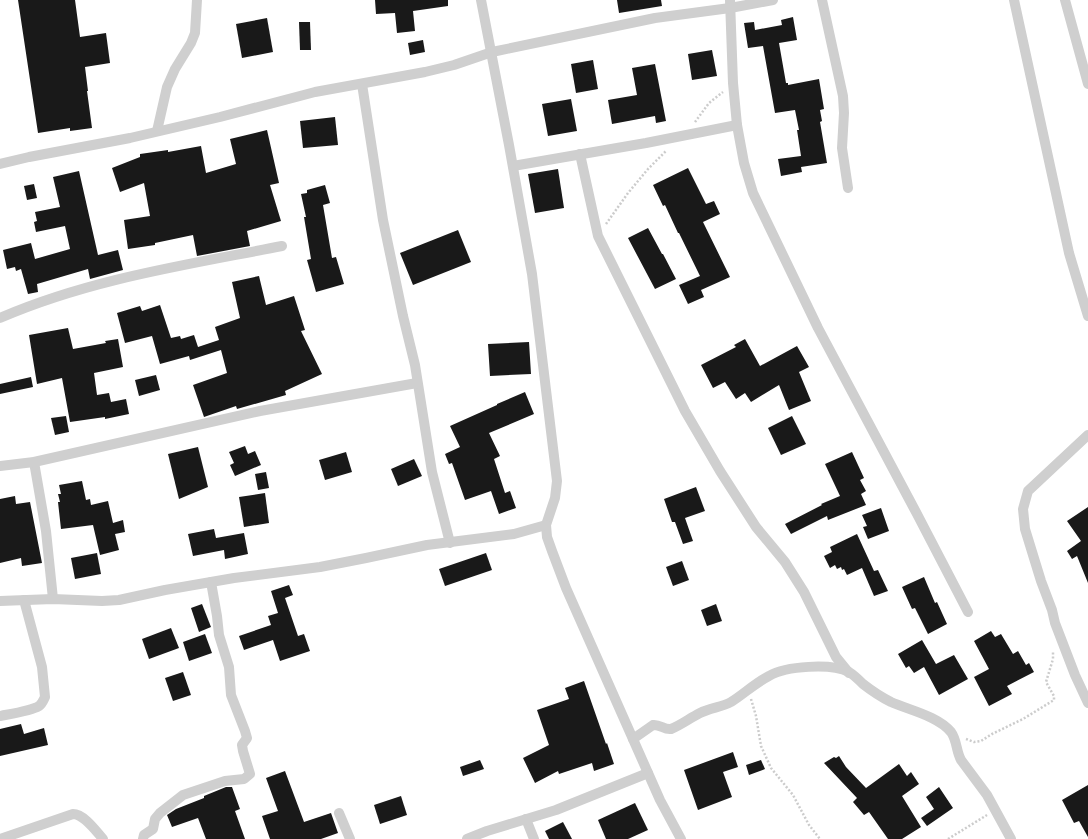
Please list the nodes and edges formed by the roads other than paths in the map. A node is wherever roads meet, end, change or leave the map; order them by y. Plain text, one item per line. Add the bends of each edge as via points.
1 (197, 0) edge
2 (481, 0) edge
3 (773, 0) edge
4 (822, 0) edge
5 (1014, 0) edge
6 (1065, 0) edge
7 (730, 4) edge
8 (492, 52) junction
9 (362, 84) junction
10 (1088, 84) edge
11 (738, 125) junction
12 (157, 132) junction
13 (580, 154) junction
14 (0, 164) edge
15 (513, 166) junction
16 (848, 188) dead end
17 (282, 246) dead end
18 (1088, 316) edge
19 (0, 318) edge
20 (417, 383) junction
21 (1088, 435) edge
22 (34, 462) junction
23 (0, 466) edge
24 (546, 525) junction
25 (450, 543) junction
26 (211, 582) junction
27 (53, 599) junction
28 (24, 600) junction
29 (0, 601) edge
30 (968, 612) dead end
31 (849, 673) junction
32 (1088, 703) edge
33 (0, 716) edge
34 (633, 739) junction
35 (648, 773) junction
36 (339, 813) dead end
37 (526, 819) junction
38 (0, 839) edge
39 (103, 839) edge
40 (144, 839) edge
41 (350, 839) edge
42 (467, 839) edge
43 (534, 839) edge
44 (681, 839) edge
45 (1011, 839) edge

1 - 12 street via 195,33 167,88
2 - 8 street
3 - 7 street
4 - 16 street via 843,96 842,148
5 - 18 street via 1069,253
6 - 10 street
7 - 8 street
7 - 11 street via 733,83
8 - 9 street via 454,65
8 - 15 street
9 - 12 street via 315,92
9 - 20 street via 383,220
11 - 13 street
11 - 30 street via 744,163 753,193 818,328
12 - 14 street
13 - 15 street
13 - 31 street via 598,236 685,412 756,527 789,568 804,592 836,657
15 - 24 street via 532,274 556,481 555,498
17 - 19 street via 144,273 92,286
20 - 22 street via 260,411
20 - 25 street via 432,472
21 - 32 street via 1028,491 1023,509 1025,529 1055,623
22 - 23 street
22 - 27 street via 46,531
24 - 25 street via 514,534
24 - 34 street via 547,537 566,588
25 - 26 street
26 - 27 street via 119,600
26 - 40 street via 219,634 229,667 231,695 245,731 246,738 242,745 250,774 244,779 225,781 183,795 160,813 155,819 153,829 144,835
27 - 28 street
28 - 29 street
28 - 33 street via 42,667 45,698 39,706
31 - 34 street via 814,666 770,675 730,702 700,713 675,728 667,730 657,724
31 - 45 street via 877,695 931,718 950,732 956,742 960,760 988,795
34 - 35 street
35 - 37 street via 556,810
35 - 44 street
36 - 41 street
37 - 42 street via 487,830
37 - 43 street
38 - 39 street via 76,814

